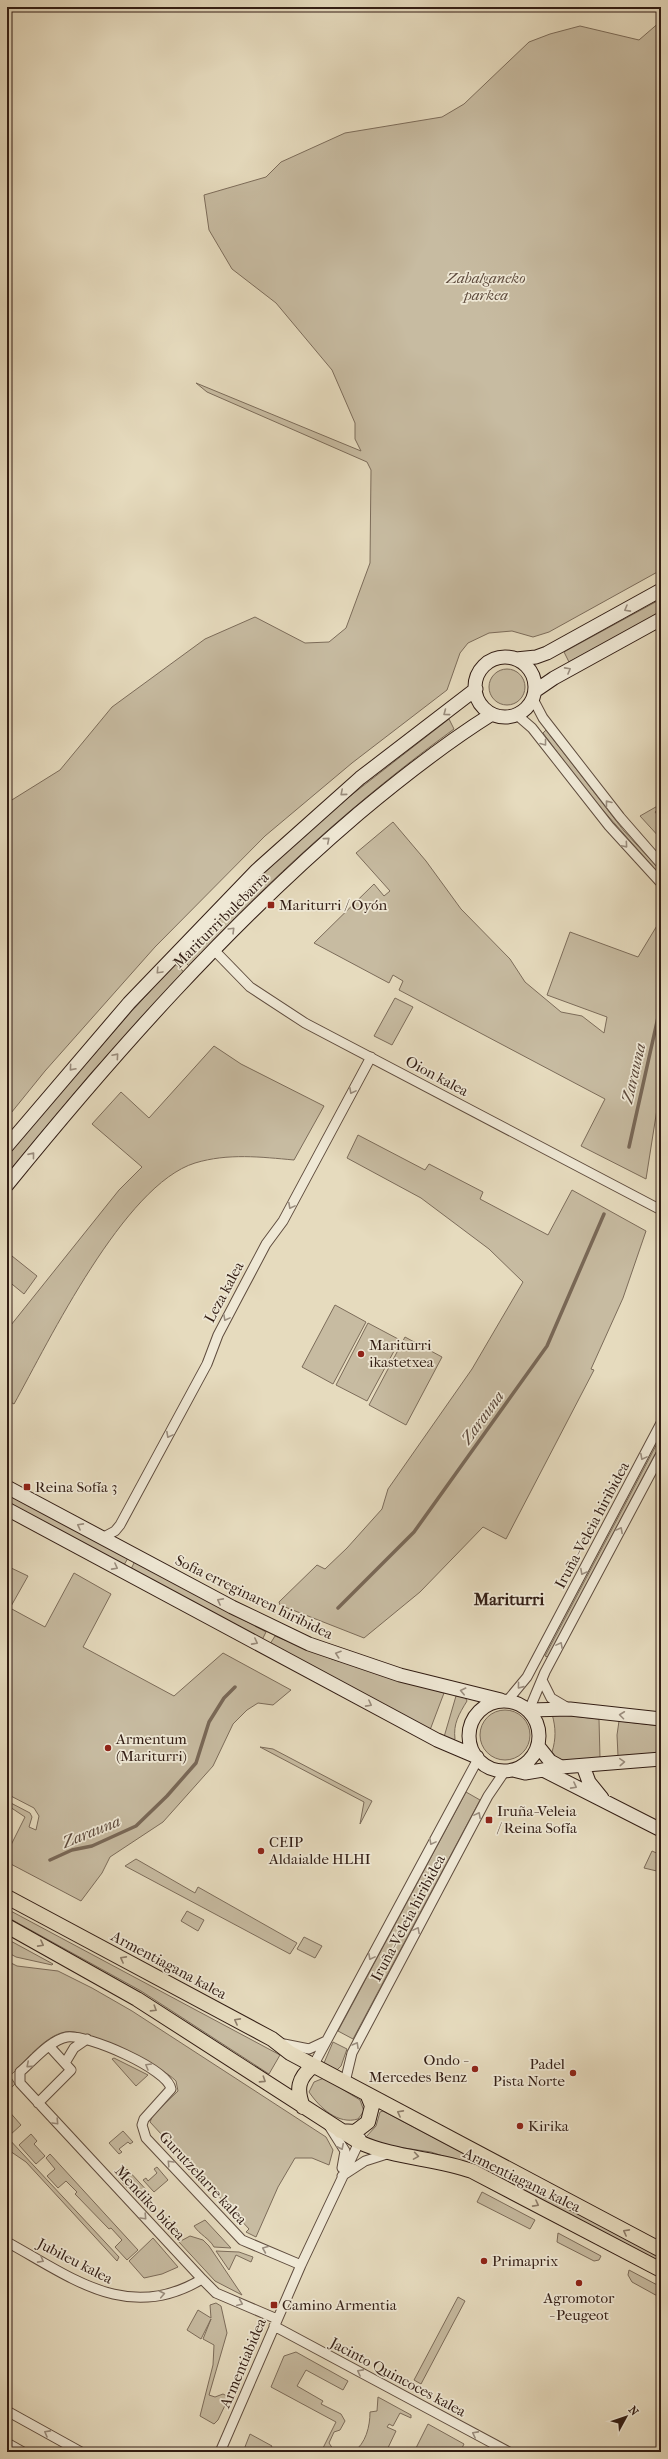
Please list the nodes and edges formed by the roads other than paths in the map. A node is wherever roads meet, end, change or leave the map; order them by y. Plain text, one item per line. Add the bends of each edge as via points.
1 (661, 590) edge
2 (661, 619) edge
3 (516, 659) junction
4 (476, 689) junction
5 (534, 695) junction
6 (492, 714) junction
7 (517, 715) junction
8 (661, 864) edge
9 (661, 883) edge
10 (213, 949) junction
11 (371, 1057) junction
12 (7, 1146) edge
13 (7, 1185) edge
14 (661, 1210) edge
15 (661, 1423) edge
16 (661, 1454) edge
17 (7, 1487) edge
18 (7, 1509) edge
19 (102, 1538) junction
20 (542, 1680) junction
21 (504, 1700) junction
22 (570, 1709) junction
23 (529, 1710) junction
24 (661, 1719) edge
25 (538, 1746) junction
26 (477, 1758) junction
27 (661, 1759) edge
28 (583, 1766) junction
29 (561, 1767) junction
30 (509, 1771) junction
31 (545, 1771) junction
32 (603, 1799) junction
33 (661, 1830) edge
34 (7, 1897) edge
35 (7, 1926) edge
36 (87, 2039) junction
37 (272, 2039) junction
38 (326, 2042) junction
39 (50, 2047) junction
40 (65, 2063) junction
41 (313, 2066) junction
42 (345, 2082) junction
43 (368, 2096) junction
44 (38, 2103) junction
45 (303, 2107) junction
46 (326, 2121) junction
47 (368, 2122) junction
48 (340, 2131) junction
49 (359, 2142) junction
50 (392, 2153) junction
51 (341, 2177) junction
52 (7, 2242) edge
53 (661, 2250) edge
54 (301, 2265) junction
55 (661, 2270) edge
56 (202, 2279) junction
57 (276, 2323) junction
58 (7, 2412) edge
59 (7, 2443) edge
60 (23, 2452) edge
61 (81, 2452) edge
62 (220, 2452) edge
63 (509, 2452) edge

1 -> 3 main road via 547,653
5 -> 2 main road via 554,678
3 - 4 main road via 497,659 488,663 481,670
3 - 5 main road via 527,667 534,678
4 - 6 main road via 483,708
4 -> 12 main road, Mariturri bulebarra via 360,778 257,870 129,1003
5 - 7 main road via 526,708
8 -> 5 street via 620,817 543,718
6 - 7 main road via 509,717
10 -> 6 main road, Mariturri bulebarra via 316,849 386,790 429,756
7 -> 9 street via 532,728 609,826
10 - 11 street, Oion kalea via 250,987 268,1000 305,1023
13 -> 10 main road, Mariturri bulebarra via 119,1052
11 - 14 street, Oion kalea
11 -> 19 street, Leza kalea via 283,1221 266,1244 218,1335 207,1364 120,1525
15 -> 21 street, Iruña-Veleia hiribidea via 527,1677
20 -> 16 street, Iruña-Veleia hiribidea
19 -> 17 main road, Sofia erreginaren hiribidea
18 -> 26 main road via 437,1740
21 -> 19 main road, Sofia erreginaren hiribidea via 400,1675 309,1644 232,1608
20 - 22 street via 551,1698
20 - 23 street, Iruña-Veleia hiribidea
21 - 23 main road via 519,1703
21 - 26 main road via 488,1704 478,1711 472,1722 470,1740
22 - 23 main road
24 -> 22 main road
23 - 25 main road via 539,1727
25 - 29 main road via 550,1761
25 - 30 main road via 529,1762
26 - 30 main road via 486,1766
26 -> 38 street, Iruña-Veleia hiribidea
28 -> 27 main road
28 - 29 main road
28 - 32 main road via 589,1782
29 - 31 main road
30 - 31 main road
42 -> 30 street, Iruña-Veleia hiribidea via 352,2053 488,1796
31 -> 32 main road
32 - 33 main road
37 -> 34 main road, Armentiagana kalea
35 -> 45 main road, Armentiagana kalea via 144,2003
36 - 39 street via 66,2038
36 - 40 street via 74,2048
54 -> 36 street, Gurutzelarre kalea via 242,2240 146,2138 142,2125 144,2118 171,2089 164,2076 144,2064
37 - 38 street via 293,2047 309,2049
37 - 41 main road, Armentiagana kalea
38 - 41 street, Iruña-Veleia hiribidea
39 - 40 street
39 -> 44 street, Mendiko bidea via 20,2072 20,2083
40 - 44 street via 71,2070
41 - 42 main road, Armentiagana kalea
41 - 45 main road via 300,2080 298,2093
42 - 43 main road, Armentiagana kalea
43 - 47 main road via 372,2106
53 -> 43 main road, Armentiagana kalea
44 -> 56 street, Mendiko bidea
45 - 46 main road, Armentiagana kalea
46 - 48 main road, Armentiagana kalea
46 -> 51 street, Armentiabidea via 344,2151
47 - 48 main road via 355,2132
47 - 49 street, Armentiabidea
48 - 49 main road, Armentiagana kalea
49 - 50 main road, Armentiagana kalea
49 - 51 street, Armentiabidea
50 - 51 street via 365,2161
50 -> 55 main road, Armentiagana kalea via 447,2162 472,2171
51 - 54 street, Armentiabidea
52 -> 56 street, Jubileu kalea via 89,2286 120,2297 142,2298 164,2294
54 - 57 street, Armentiabidea
56 -> 57 street, Mendiko bidea via 216,2293
57 - 62 street, Armentiabidea
63 -> 57 street, Jacinto Quincoces kalea
61 -> 58 street
59 - 60 street

